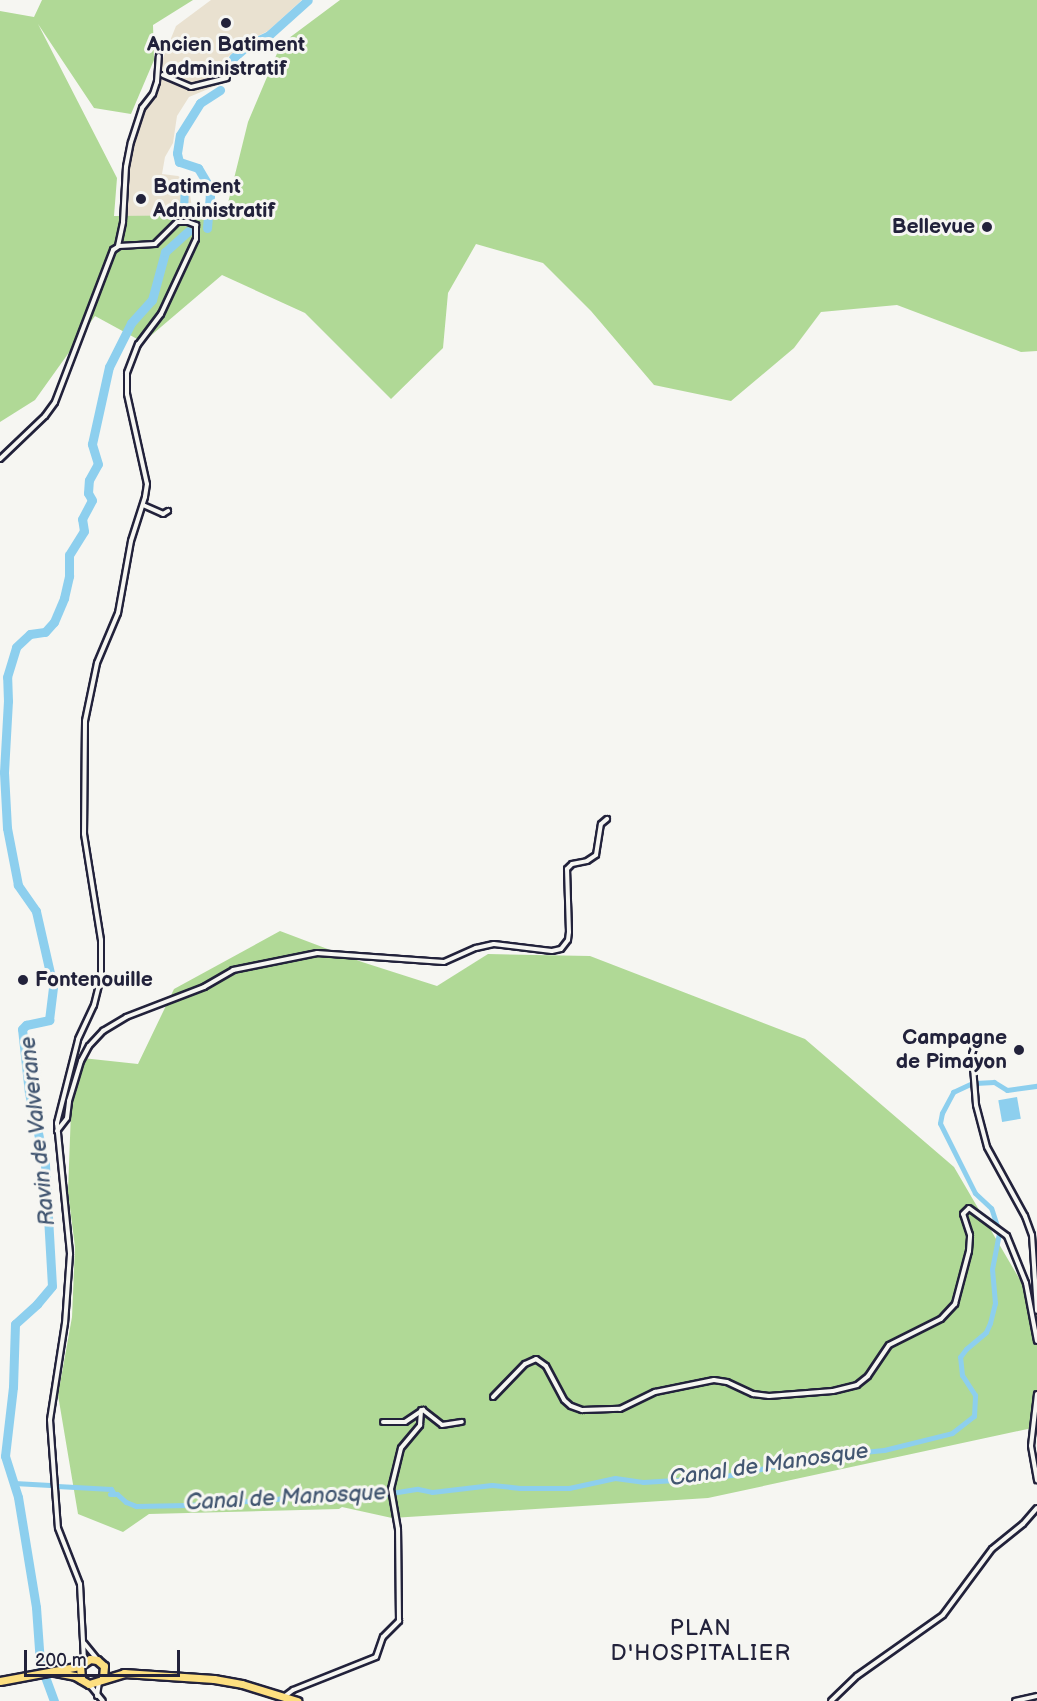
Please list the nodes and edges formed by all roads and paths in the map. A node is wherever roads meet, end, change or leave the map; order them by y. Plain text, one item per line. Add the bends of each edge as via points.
1 (159, 56) dead end
2 (163, 75) dead end
3 (227, 78) dead end
4 (118, 246) junction
5 (0, 459) edge
6 (143, 505) junction
7 (168, 511) dead end
8 (607, 819) dead end
9 (977, 1038) dead end
10 (57, 1131) junction
11 (1037, 1311) edge
12 (1037, 1341) edge
13 (1037, 1394) edge
14 (493, 1397) dead end
15 (421, 1410) junction
16 (383, 1422) dead end
17 (462, 1422) dead end
18 (1037, 1480) edge
19 (1037, 1508) edge
20 (84, 1642) junction
21 (97, 1660) junction
22 (82, 1664) junction
23 (104, 1666) junction
24 (55, 1672) junction
25 (124, 1672) junction
26 (81, 1679) junction
27 (101, 1680) junction
28 (0, 1681) edge
29 (89, 1684) junction
30 (97, 1696) junction
31 (1037, 1696) edge
32 (284, 1697) junction
33 (103, 1701) edge
34 (297, 1701) edge
35 (831, 1701) edge
36 (1015, 1701) edge

1 - 4 street via 157,82 142,108 131,142
2 - 3 street via 191,87
4 - 5 street via 109,257 55,402
4 - 6 street via 154,245 175,223 196,225 196,237 161,314 138,344 127,373 127,394 147,484
6 - 7 street via 163,514
6 - 10 street via 131,541 118,613 97,663 85,721 84,834 101,940 101,977 69,1070
8 - 10 street via 601,824 596,855 567,869 569,932 561,949 494,944 444,962 317,953 233,970 204,987 126,1017 103,1031 86,1051 66,1121
9 - 11 street via 972,1054 976,1105 987,1147 1032,1234
10 - 20 street via 70,1254 65,1323 50,1423 58,1528 80,1584 80,1630
12 - 14 street via 1026,1283 1010,1243 1001,1230 971,1208 964,1210 970,1246 955,1304 941,1319 889,1345 864,1380 852,1387 769,1396 714,1380 655,1392 620,1409 582,1410 564,1400 546,1366 536,1359 525,1364
13 - 18 street via 1031,1446
15 - 16 street via 405,1422
15 - 17 street via 442,1425
15 - 32 street via 420,1425 401,1448 391,1492 398,1529 399,1621 383,1637 376,1657 293,1689
19 - 35 street via 988,1554 943,1615 857,1676
20 - 21 street
20 - 22 street
21 - 22 main road
21 - 23 main road
22 - 24 main road
22 - 26 main road
23 - 25 main road
23 - 27 main road
24 - 26 main road
24 - 28 main road
25 - 27 main road
25 - 32 main road via 221,1680
26 - 29 main road
27 - 29 main road
27 - 30 street
29 - 30 street
30 - 33 street
31 - 36 street
32 - 34 main road

